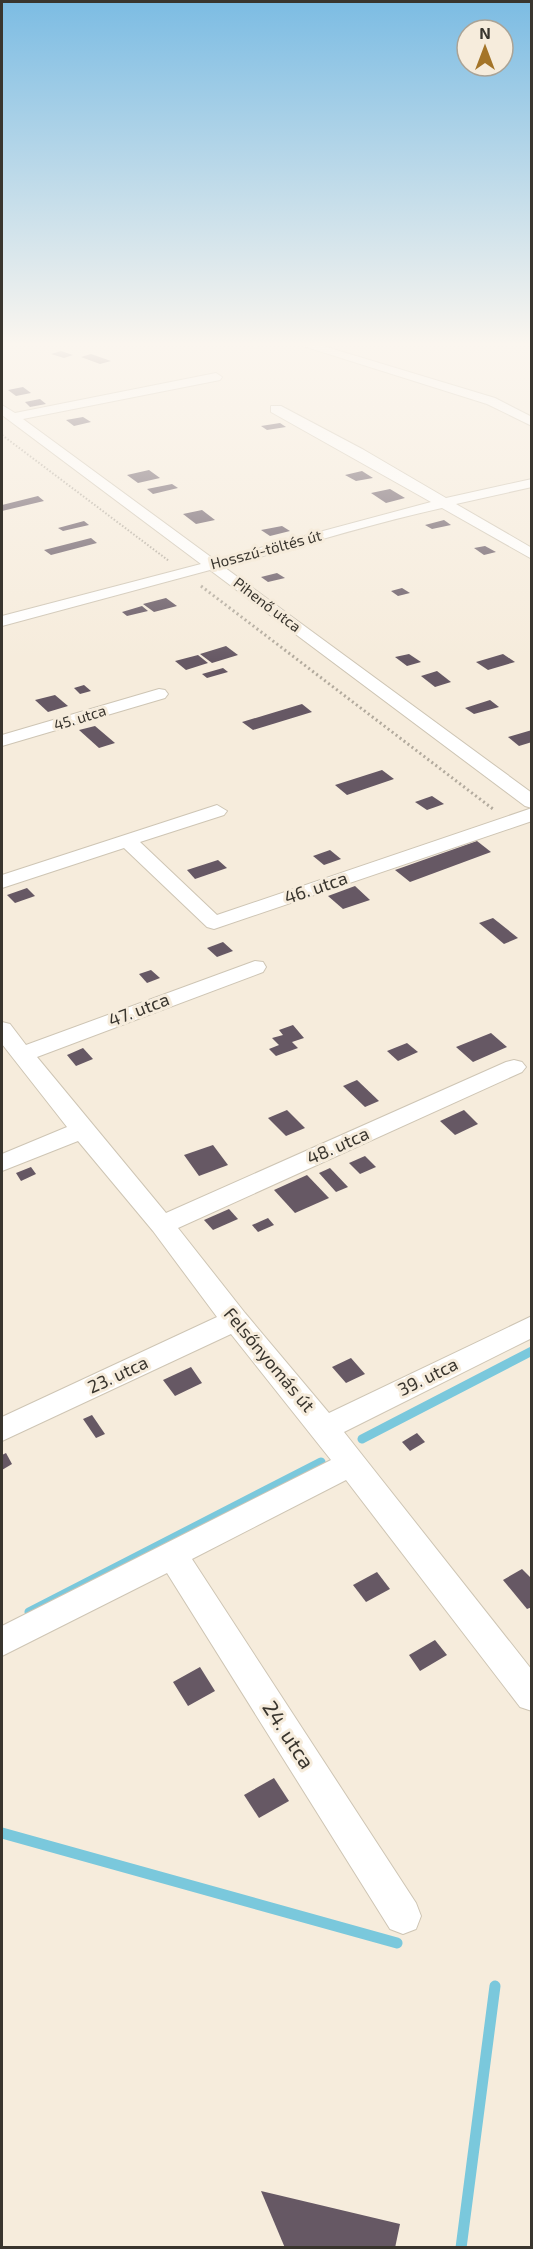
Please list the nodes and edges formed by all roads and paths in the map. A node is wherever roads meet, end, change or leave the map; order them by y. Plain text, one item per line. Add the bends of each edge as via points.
1 (23, 451) edge
2 (59, 451) edge
3 (355, 451) edge
4 (531, 483) edge
5 (445, 504) junction
6 (531, 555) edge
7 (213, 564) junction
8 (184, 573) junction
9 (2, 621) edge
10 (159, 694) dead end
11 (2, 741) edge
12 (531, 802) edge
13 (217, 811) dead end
14 (531, 814) edge
15 (510, 822) junction
16 (127, 840) junction
17 (2, 882) edge
18 (255, 967) dead end
19 (2, 1029) edge
20 (23, 1054) junction
21 (514, 1067) dead end
22 (82, 1130) junction
23 (2, 1163) edge
24 (162, 1225) junction
25 (235, 1320) junction
26 (531, 1326) edge
27 (325, 1428) junction
28 (2, 1430) edge
29 (350, 1464) junction
30 (172, 1554) junction
31 (2, 1641) edge
32 (531, 1696) edge
33 (403, 1916) dead end

1 - 8 path
2 - 7 street, Pihenő utca
3 - 5 street
4 - 5 street, Hosszú-töltés út
5 - 6 street
5 - 7 street, Hosszú-töltés út via 386,516
7 - 8 street, Hosszú-töltés út
7 - 12 street, Pihenő utca
8 - 9 street, Hosszú-töltés út
8 - 15 path
10 - 11 street, 45. utca
13 - 16 street
14 - 15 street, 46. utca
15 - 16 street, 46. utca via 214,923
16 - 17 street
18 - 20 street, 47. utca
19 - 20 street, Felsőnyomás út
20 - 22 street, Felsőnyomás út
21 - 24 street, 48. utca
22 - 23 street
22 - 24 street, Felsőnyomás út
24 - 25 street, Felsőnyomás út
25 - 27 street, Felsőnyomás út
25 - 28 street, 23. utca
26 - 27 street, 39. utca
27 - 29 street, Felsőnyomás út
29 - 30 street
29 - 32 street, Felsőnyomás út
30 - 31 street
30 - 33 street, 24. utca

